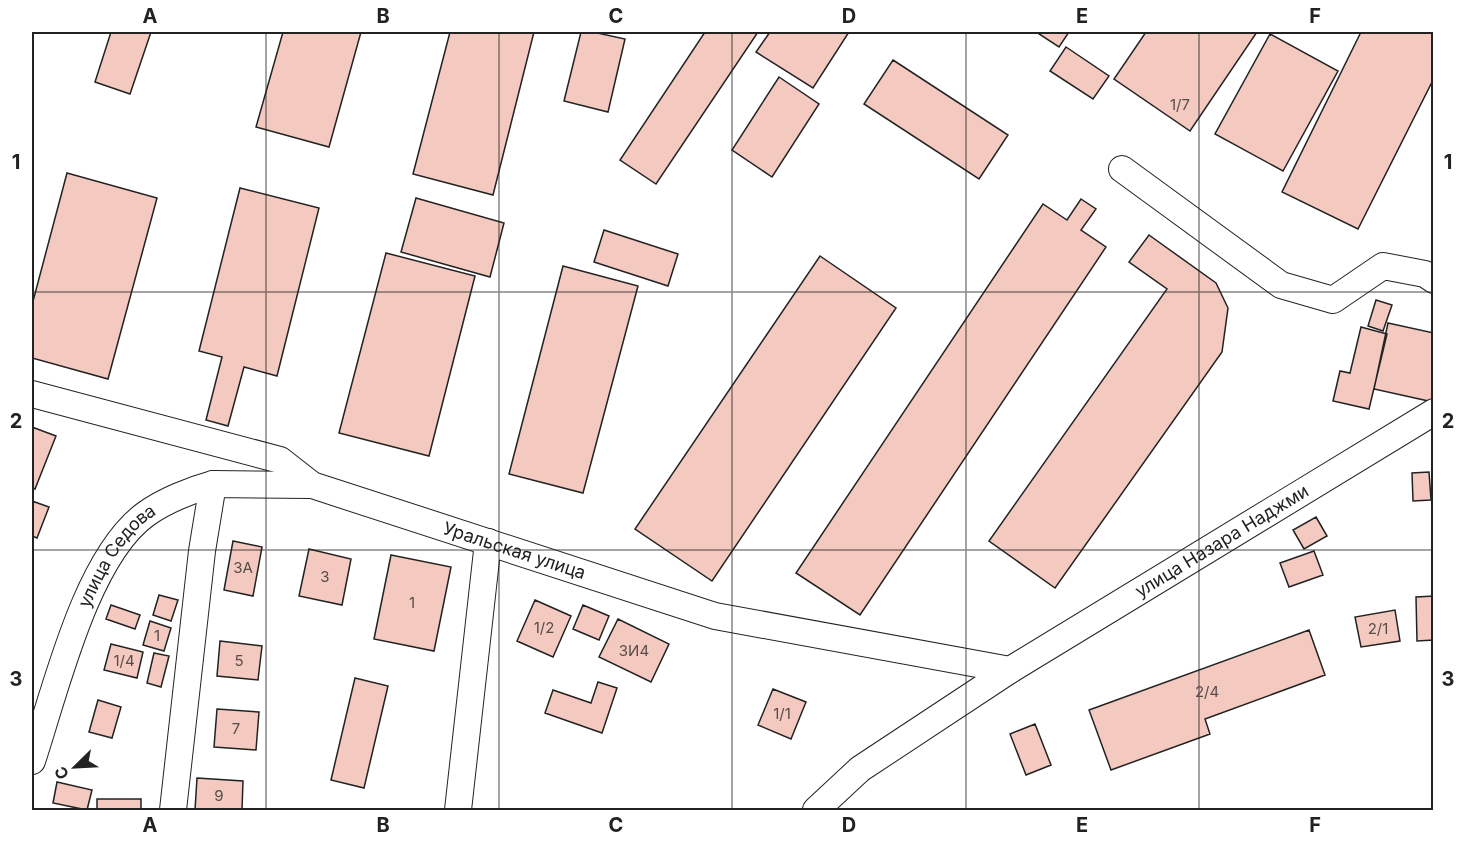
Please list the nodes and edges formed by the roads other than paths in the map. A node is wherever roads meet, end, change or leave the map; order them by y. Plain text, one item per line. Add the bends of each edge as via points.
1 (1122, 169) dead end
2 (1434, 280) edge
3 (32, 394) edge
4 (1434, 412) edge
5 (213, 484) junction
6 (312, 485) junction
7 (488, 542) junction
8 (1010, 670) junction
9 (32, 761) edge
10 (173, 810) edge
11 (458, 810) edge
12 (816, 810) edge

1 - 2 street via 1281,285 1333,300 1383,266 1425,274
3 - 6 street, Уральская улица via 280,460
4 - 8 street, улица Назара Наджми
5 - 6 street, улица Седова
5 - 9 street, улица Седова via 146,514 113,550 89,590
5 - 10 street
6 - 7 street, Уральская улица
7 - 8 street, Уральская улица via 715,616
7 - 11 street
8 - 12 street, улица Назара Наджми via 860,769

